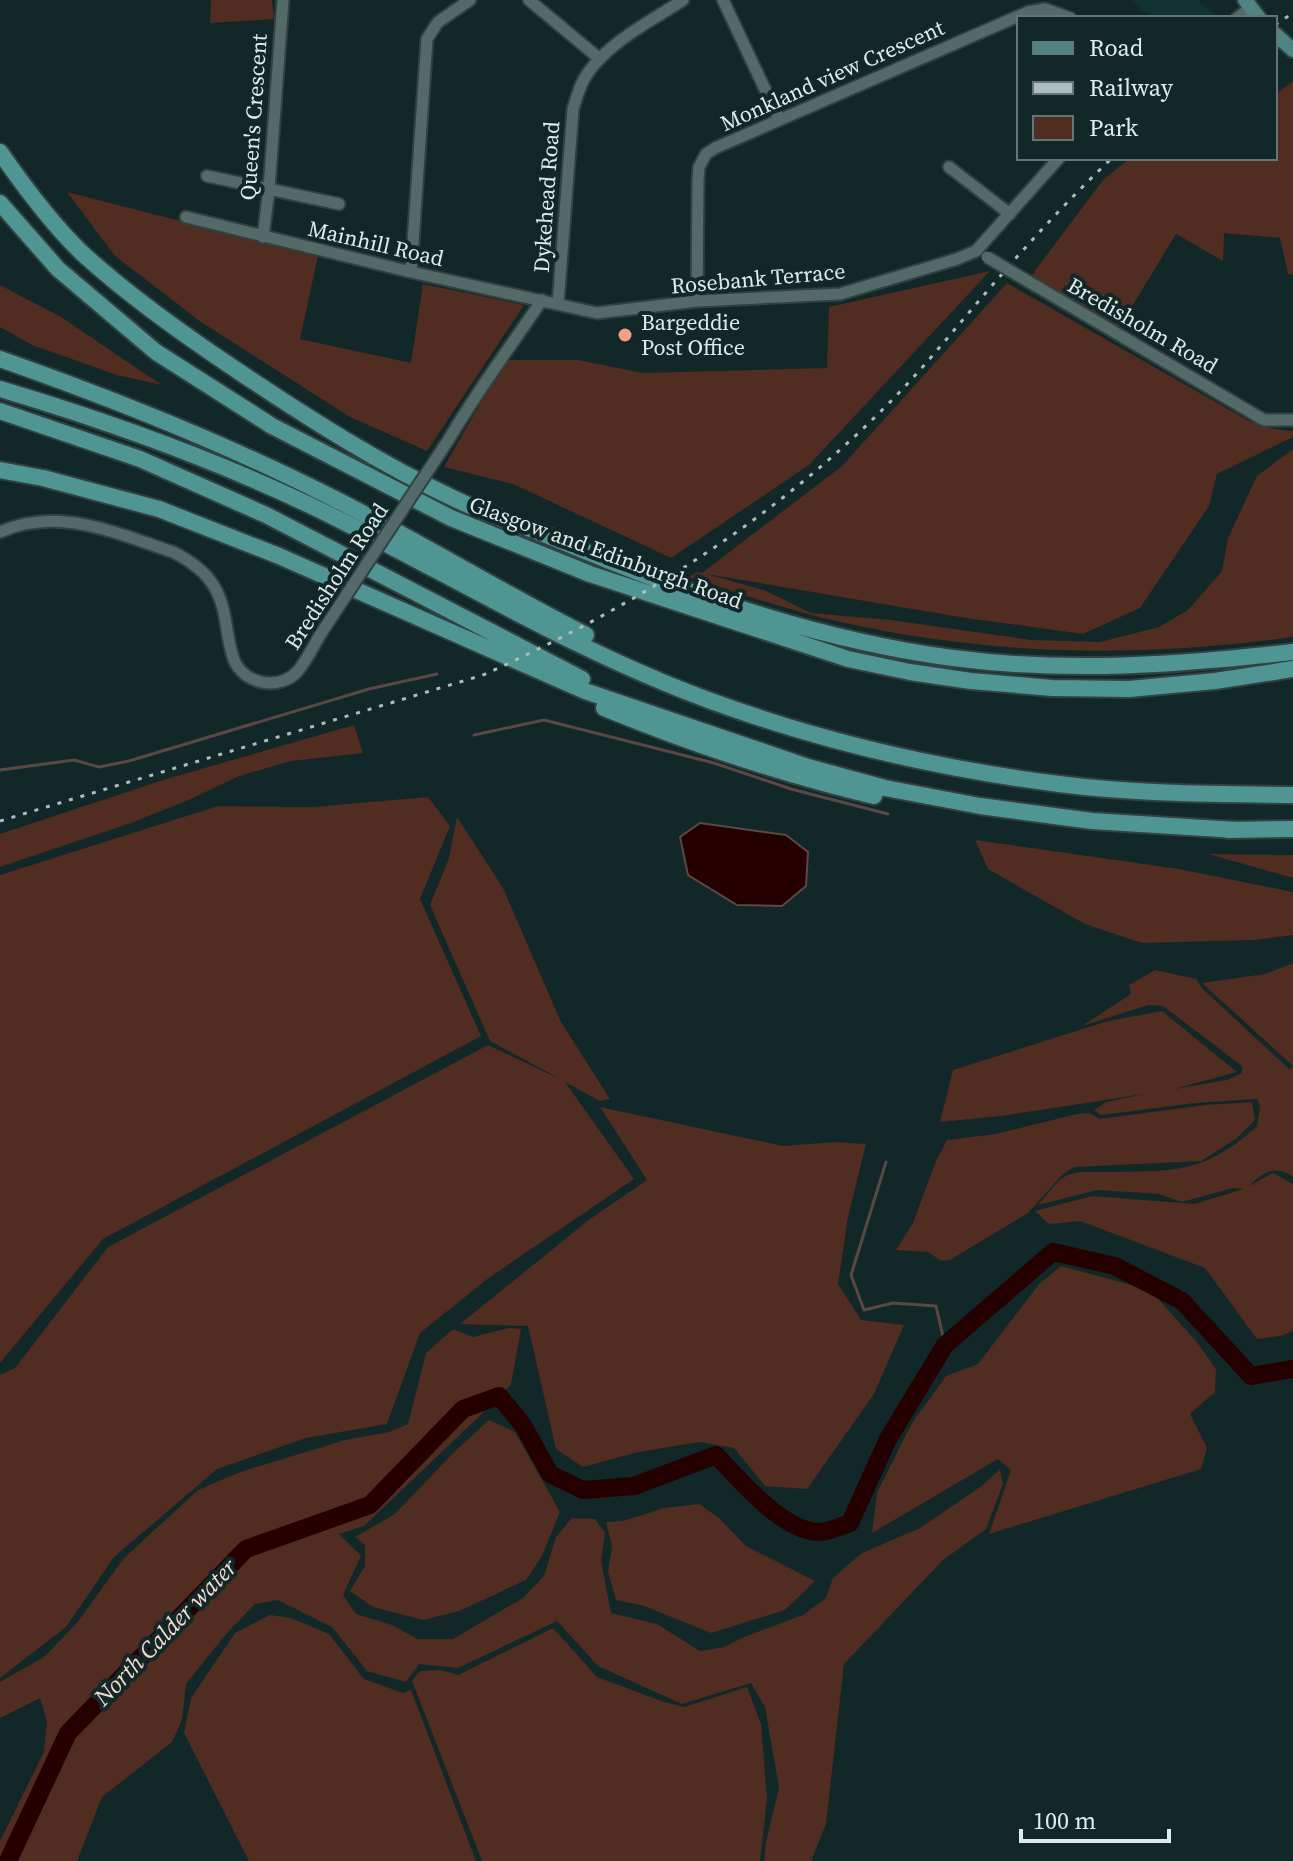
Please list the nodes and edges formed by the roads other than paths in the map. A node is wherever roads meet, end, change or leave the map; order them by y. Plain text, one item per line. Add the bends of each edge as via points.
1 (283, 0) edge
2 (470, 0) edge
3 (529, 0) edge
4 (683, 0) edge
5 (723, 0) edge
6 (1019, 16) edge
7 (1064, 16) edge
8 (1017, 17) edge
9 (600, 59) junction
10 (779, 119) junction
11 (0, 152) edge
12 (1057, 160) edge
13 (949, 167) dead end
14 (207, 176) dead end
15 (269, 189) junction
16 (0, 203) edge
17 (339, 204) dead end
18 (1010, 214) junction
19 (186, 217) dead end
20 (263, 237) junction
21 (976, 251) junction
22 (411, 272) junction
23 (542, 300) junction
24 (697, 301) junction
25 (558, 304) junction
26 (4, 360) edge
27 (0, 389) edge
28 (0, 411) edge
29 (1293, 420) edge
30 (0, 470) edge
31 (0, 532) edge
32 (404, 553) junction
33 (332, 579) junction
34 (1293, 652) edge
35 (1293, 669) edge
36 (676, 721) junction
37 (901, 756) junction
38 (1293, 795) edge
39 (1293, 829) edge
40 (1236, 830) junction

1 - 15 street, Queen's Crescent
2 - 22 street via 438,22 427,39
3 - 9 street
4 - 9 street, Dykehead Road
5 - 10 street
6 - 7 street, Monkland view Crescent via 1045,9
8 - 10 street, Monkland view Crescent
9 - 25 street, Dykehead Road via 584,80 573,109
10 - 24 street, Monkland view Crescent via 715,148 699,167
11 - 34 highway, Glasgow and Edinburgh Road via 81,251 168,324 288,405 458,501 635,573 841,637 951,658 1058,668 1128,667
12 - 18 street, Rosebank Terrace
13 - 18 street
14 - 15 street, Mainhill Road
15 - 17 street, Mainhill Road
15 - 20 street, Queen's Crescent
16 - 35 highway, Glasgow and Edinburgh Road via 58,269 156,352 272,426 451,518 590,574 848,659 971,681 1129,689
18 - 21 street, Rosebank Terrace
19 - 20 street, Mainhill Road
20 - 22 street, Mainhill Road
21 - 24 street, Rosebank Terrace via 840,294
21 - 29 street, Bredisholm Road, bridge via 1264,420
22 - 23 street, Mainhill Road
23 - 25 street, Mainhill Road
23 - 31 street, Bredisholm Road, bridge via 289,678 273,683 244,674 236,664 215,588 184,558 68,521 36,521
24 - 25 street, Rosebank Terrace via 597,313
26 - 32 highway via 275,480
26 - 37 highway via 271,468 541,612 665,671
27 - 32 highway via 207,460
28 - 36 highway via 104,445 254,510 591,684
30 - 33 highway via 159,509
32 - 37 highway via 524,617 709,700 790,728
33 - 36 highway via 585,691
33 - 40 highway via 512,670 700,745 795,776 931,808 1040,825
36 - 40 highway via 808,767 935,799 1092,821
37 - 38 highway via 1075,785
39 - 40 highway

